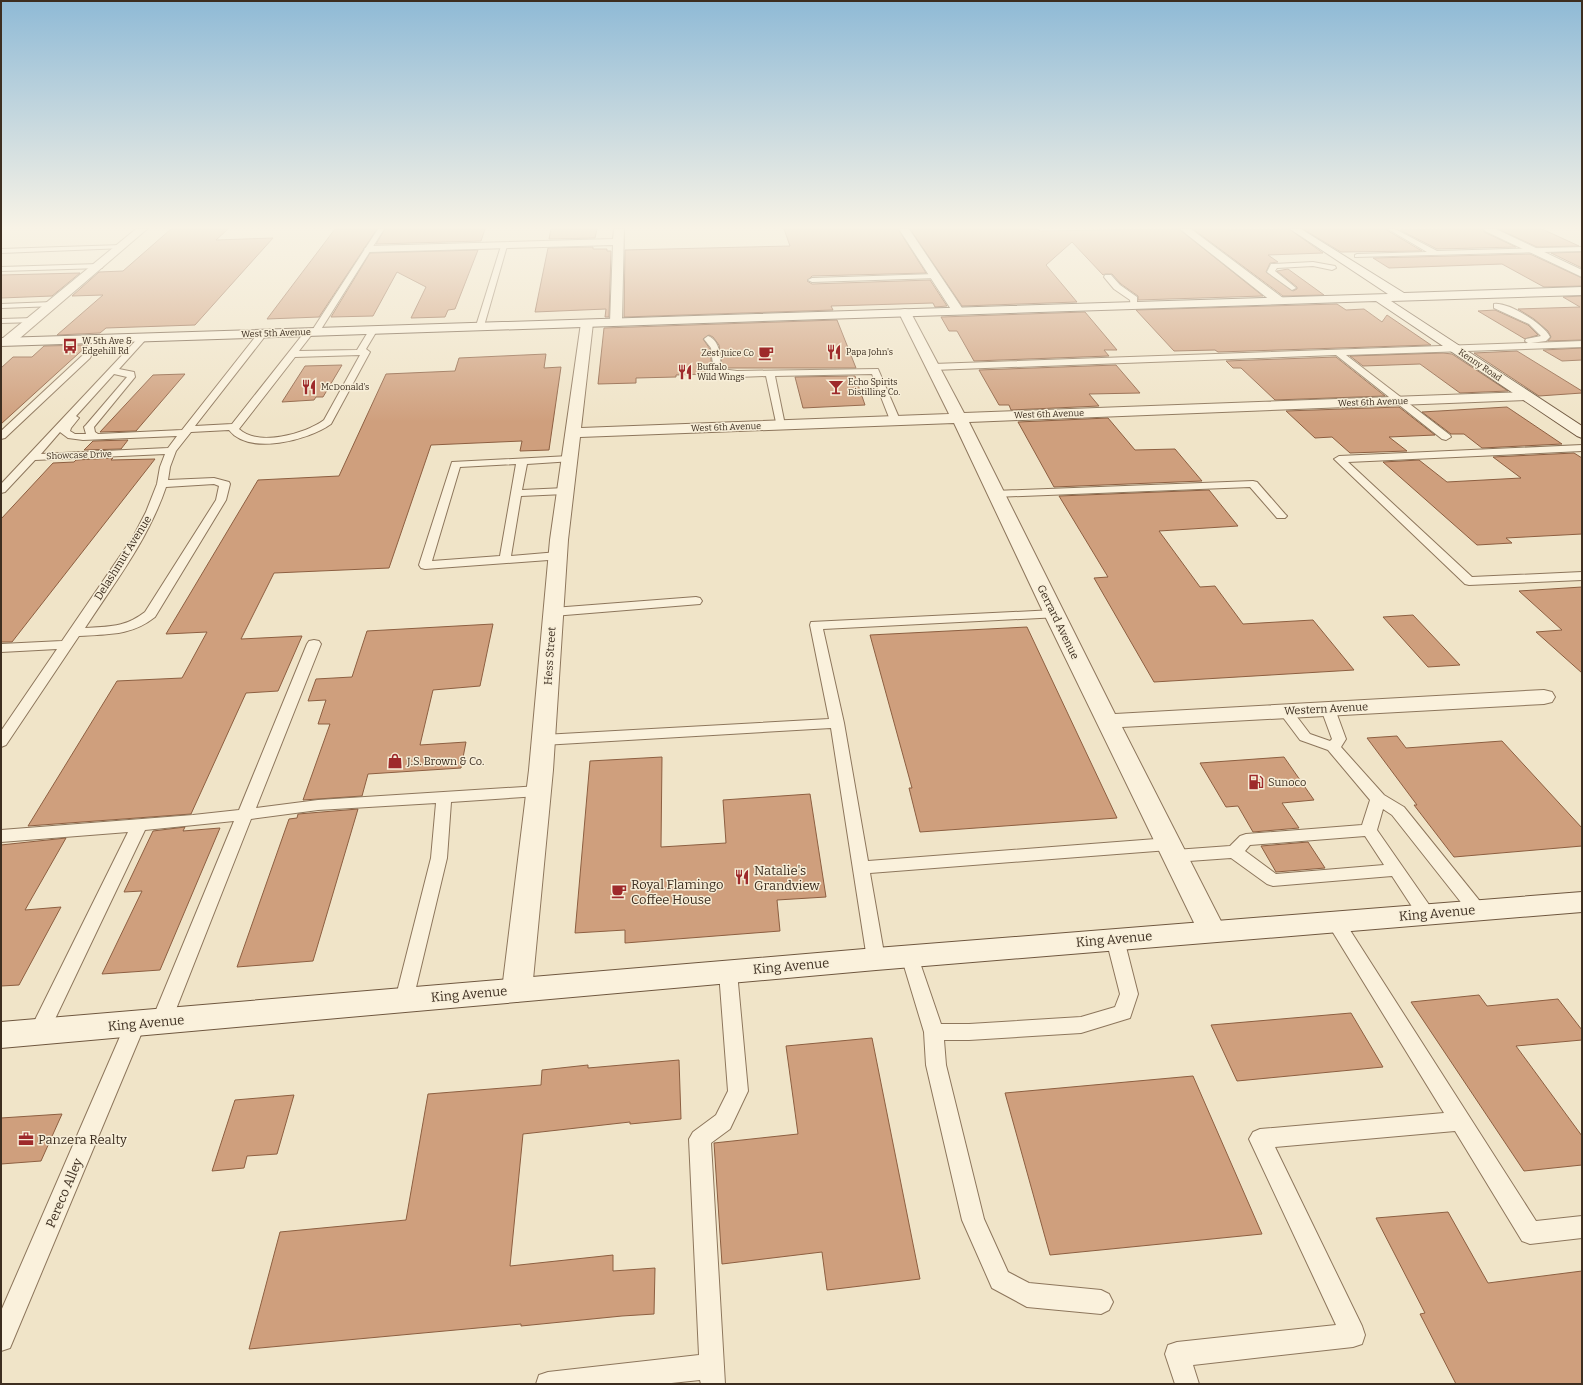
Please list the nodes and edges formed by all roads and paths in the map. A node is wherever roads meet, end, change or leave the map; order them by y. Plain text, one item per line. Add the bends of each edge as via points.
1 (66, 294) edge
2 (339, 294) edge
3 (490, 294) edge
4 (617, 294) edge
5 (947, 294) edge
6 (1126, 294) edge
7 (1270, 294) edge
8 (1397, 294) edge
9 (1503, 294) edge
10 (1402, 297) junction
11 (1379, 298) junction
12 (1279, 301) junction
13 (53, 304) junction
14 (1, 306) edge
15 (1134, 306) junction
16 (1497, 306) dead end
17 (958, 311) junction
18 (905, 313) junction
19 (34, 320) junction
20 (1, 321) edge
21 (616, 322) junction
22 (587, 323) junction
23 (480, 326) junction
24 (374, 329) junction
25 (313, 331) junction
26 (263, 333) junction
27 (144, 337) junction
28 (708, 339) dead end
29 (1500, 342) dead end
30 (3, 343) edge
31 (1580, 346) edge
32 (1456, 349) junction
33 (360, 352) junction
34 (1338, 353) junction
35 (293, 354) junction
36 (86, 356) dead end
37 (933, 367) junction
38 (115, 371) junction
39 (770, 374) junction
40 (1526, 396) junction
41 (1399, 401) junction
42 (959, 418) junction
43 (895, 420) junction
44 (780, 425) junction
45 (235, 427) junction
46 (186, 431) junction
47 (573, 433) junction
48 (1582, 433) edge
49 (1, 435) edge
50 (96, 437) junction
51 (1446, 437) dead end
52 (1582, 448) edge
53 (171, 451) junction
54 (32, 457) junction
55 (569, 459) junction
56 (522, 461) junction
57 (162, 484) junction
58 (1, 490) edge
59 (565, 491) junction
60 (516, 494) junction
61 (995, 494) junction
62 (1281, 516) dead end
63 (558, 556) junction
64 (505, 559) junction
65 (1582, 576) edge
66 (696, 602) dead end
67 (553, 612) junction
68 (1054, 614) junction
69 (76, 632) junction
70 (314, 644) dead end
71 (67, 645) junction
72 (1, 648) edge
73 (1544, 697) dead end
74 (1328, 709) junction
75 (1286, 712) junction
76 (1108, 721) junction
77 (837, 723) junction
78 (4, 735) edge
79 (543, 740) junction
80 (1333, 747) junction
81 (539, 791) junction
82 (444, 796) junction
83 (1378, 799) junction
84 (244, 814) junction
85 (139, 825) junction
86 (1369, 830) junction
87 (1, 836) edge
88 (1172, 850) junction
89 (1234, 852) junction
90 (860, 868) junction
91 (1395, 870) junction
92 (1582, 902) edge
93 (1477, 910) junction
94 (1426, 914) junction
95 (1334, 921) junction
96 (1212, 931) junction
97 (1115, 939) junction
98 (910, 956) junction
99 (876, 959) junction
100 (728, 972) junction
101 (517, 990) junction
102 (404, 1000) junction
103 (148, 1023) junction
104 (39, 1032) junction
105 (934, 1032) junction
106 (1, 1035) edge
107 (1460, 1121) junction
108 (1582, 1227) edge
109 (1100, 1302) dead end
110 (1, 1339) edge
111 (713, 1375) edge
112 (548, 1384) edge
113 (1187, 1384) edge

1 - 13 street
2 - 25 lane
3 - 23 lane
4 - 21 street
5 - 17 street
6 - 15 lane via 1134,299
7 - 12 street
8 - 10 street
9 - 10 street, West 5th Avenue
10 - 11 street, West 5th Avenue
11 - 12 street, West 5th Avenue
11 - 32 street, Kenny Road
12 - 15 street, West 5th Avenue
13 - 14 lane
13 - 19 street
15 - 17 street, West 5th Avenue
16 - 29 lane via 1540,328 1546,336 1543,340
17 - 18 street, West 5th Avenue
18 - 21 street, West 5th Avenue
18 - 37 street, Gerrard Avenue
19 - 20 lane
19 - 30 street
21 - 22 street, West 5th Avenue
22 - 23 street, West 5th Avenue
22 - 47 street, Hess Street
23 - 24 street, West 5th Avenue
24 - 25 street, West 5th Avenue
24 - 33 lane
25 - 26 street, West 5th Avenue
25 - 35 lane
26 - 27 street, West 5th Avenue
26 - 46 lane, Delashmut Avenue
27 - 30 street, West 5th Avenue
27 - 38 lane
28 - 39 lane via 715,348 717,370 737,374
31 - 32 lane
32 - 34 lane
32 - 40 street, Kenny Road
33 - 35 lane
33 - 45 lane via 366,352 325,425 274,440 246,438 235,432
34 - 37 lane
34 - 41 lane
35 - 45 lane
36 - 49 lane
37 - 42 street, Gerrard Avenue
38 - 50 lane via 131,374 131,377 89,427 90,433
38 - 50 lane via 64,432 69,436
38 - 54 lane
39 - 43 lane via 875,371
39 - 44 lane
40 - 41 street, West 6th Avenue
40 - 48 street, Kenny Road
41 - 42 street, West 6th Avenue
41 - 51 lane
42 - 43 street, West 6th Avenue
42 - 61 street, Gerrard Avenue
43 - 44 street, West 6th Avenue
44 - 47 street, West 6th Avenue
45 - 46 lane
46 - 50 lane
46 - 53 lane, Delashmut Avenue
47 - 55 street, Hess Street
52 - 65 lane via 1339,459 1469,582
53 - 54 lane, Showcase Drive
53 - 57 lane, Delashmut Avenue via 164,467
54 - 58 lane, Showcase Drive
55 - 56 lane
55 - 59 street, Hess Street
56 - 60 lane
56 - 64 lane via 456,464 425,565
57 - 69 lane, Delashmut Avenue via 139,537
57 - 69 lane via 214,481 225,484 221,500 150,614 139,623 124,629
59 - 60 lane
59 - 63 street, Hess Street
60 - 64 lane
61 - 62 lane via 1253,484
61 - 68 street, Gerrard Avenue
63 - 64 lane
63 - 67 street, Hess Street
66 - 67 lane
67 - 79 street, Hess Street
68 - 76 street, Gerrard Avenue
68 - 77 lane via 816,625
69 - 71 lane, Delashmut Avenue
70 - 84 lane, Pereco Alley
71 - 72 lane
71 - 78 lane, Delashmut Avenue
73 - 74 street, Western Avenue
74 - 75 street, Western Avenue
74 - 80 lane via 1338,739
75 - 76 street, Western Avenue
75 - 80 lane via 1305,737
76 - 88 street, Gerrard Avenue
77 - 79 lane
77 - 90 lane
79 - 81 street, Hess Street
80 - 83 lane
81 - 82 lane
81 - 101 street, Hess Street
82 - 84 lane via 318,805
82 - 102 lane via 435,878
83 - 86 lane
83 - 93 lane via 1398,810
84 - 85 lane
84 - 103 lane, Pereco Alley
85 - 87 lane
85 - 104 lane
86 - 89 lane via 1246,840
86 - 91 lane
88 - 89 lane
88 - 90 lane
88 - 96 street, Gerrard Avenue
89 - 91 lane via 1273,880
90 - 99 lane
91 - 94 lane
92 - 93 street, King Avenue
93 - 94 street, King Avenue
94 - 95 street, King Avenue
95 - 96 street, King Avenue
95 - 107 lane
96 - 97 street, King Avenue
97 - 98 street, King Avenue
97 - 105 lane via 1129,994 1122,1012 1081,1025
98 - 99 street, King Avenue
98 - 105 lane
99 - 100 street, King Avenue
100 - 101 street, King Avenue
100 - 111 lane via 738,1092 723,1122 700,1139
101 - 102 street, King Avenue
102 - 103 street, King Avenue
103 - 104 street, King Avenue
103 - 110 lane, Pereco Alley
104 - 106 street, King Avenue
105 - 109 lane via 936,1065 973,1220 1000,1280 1026,1295
107 - 108 lane via 1530,1232
107 - 113 lane via 1260,1139 1353,1335 1177,1354
111 - 112 lane

